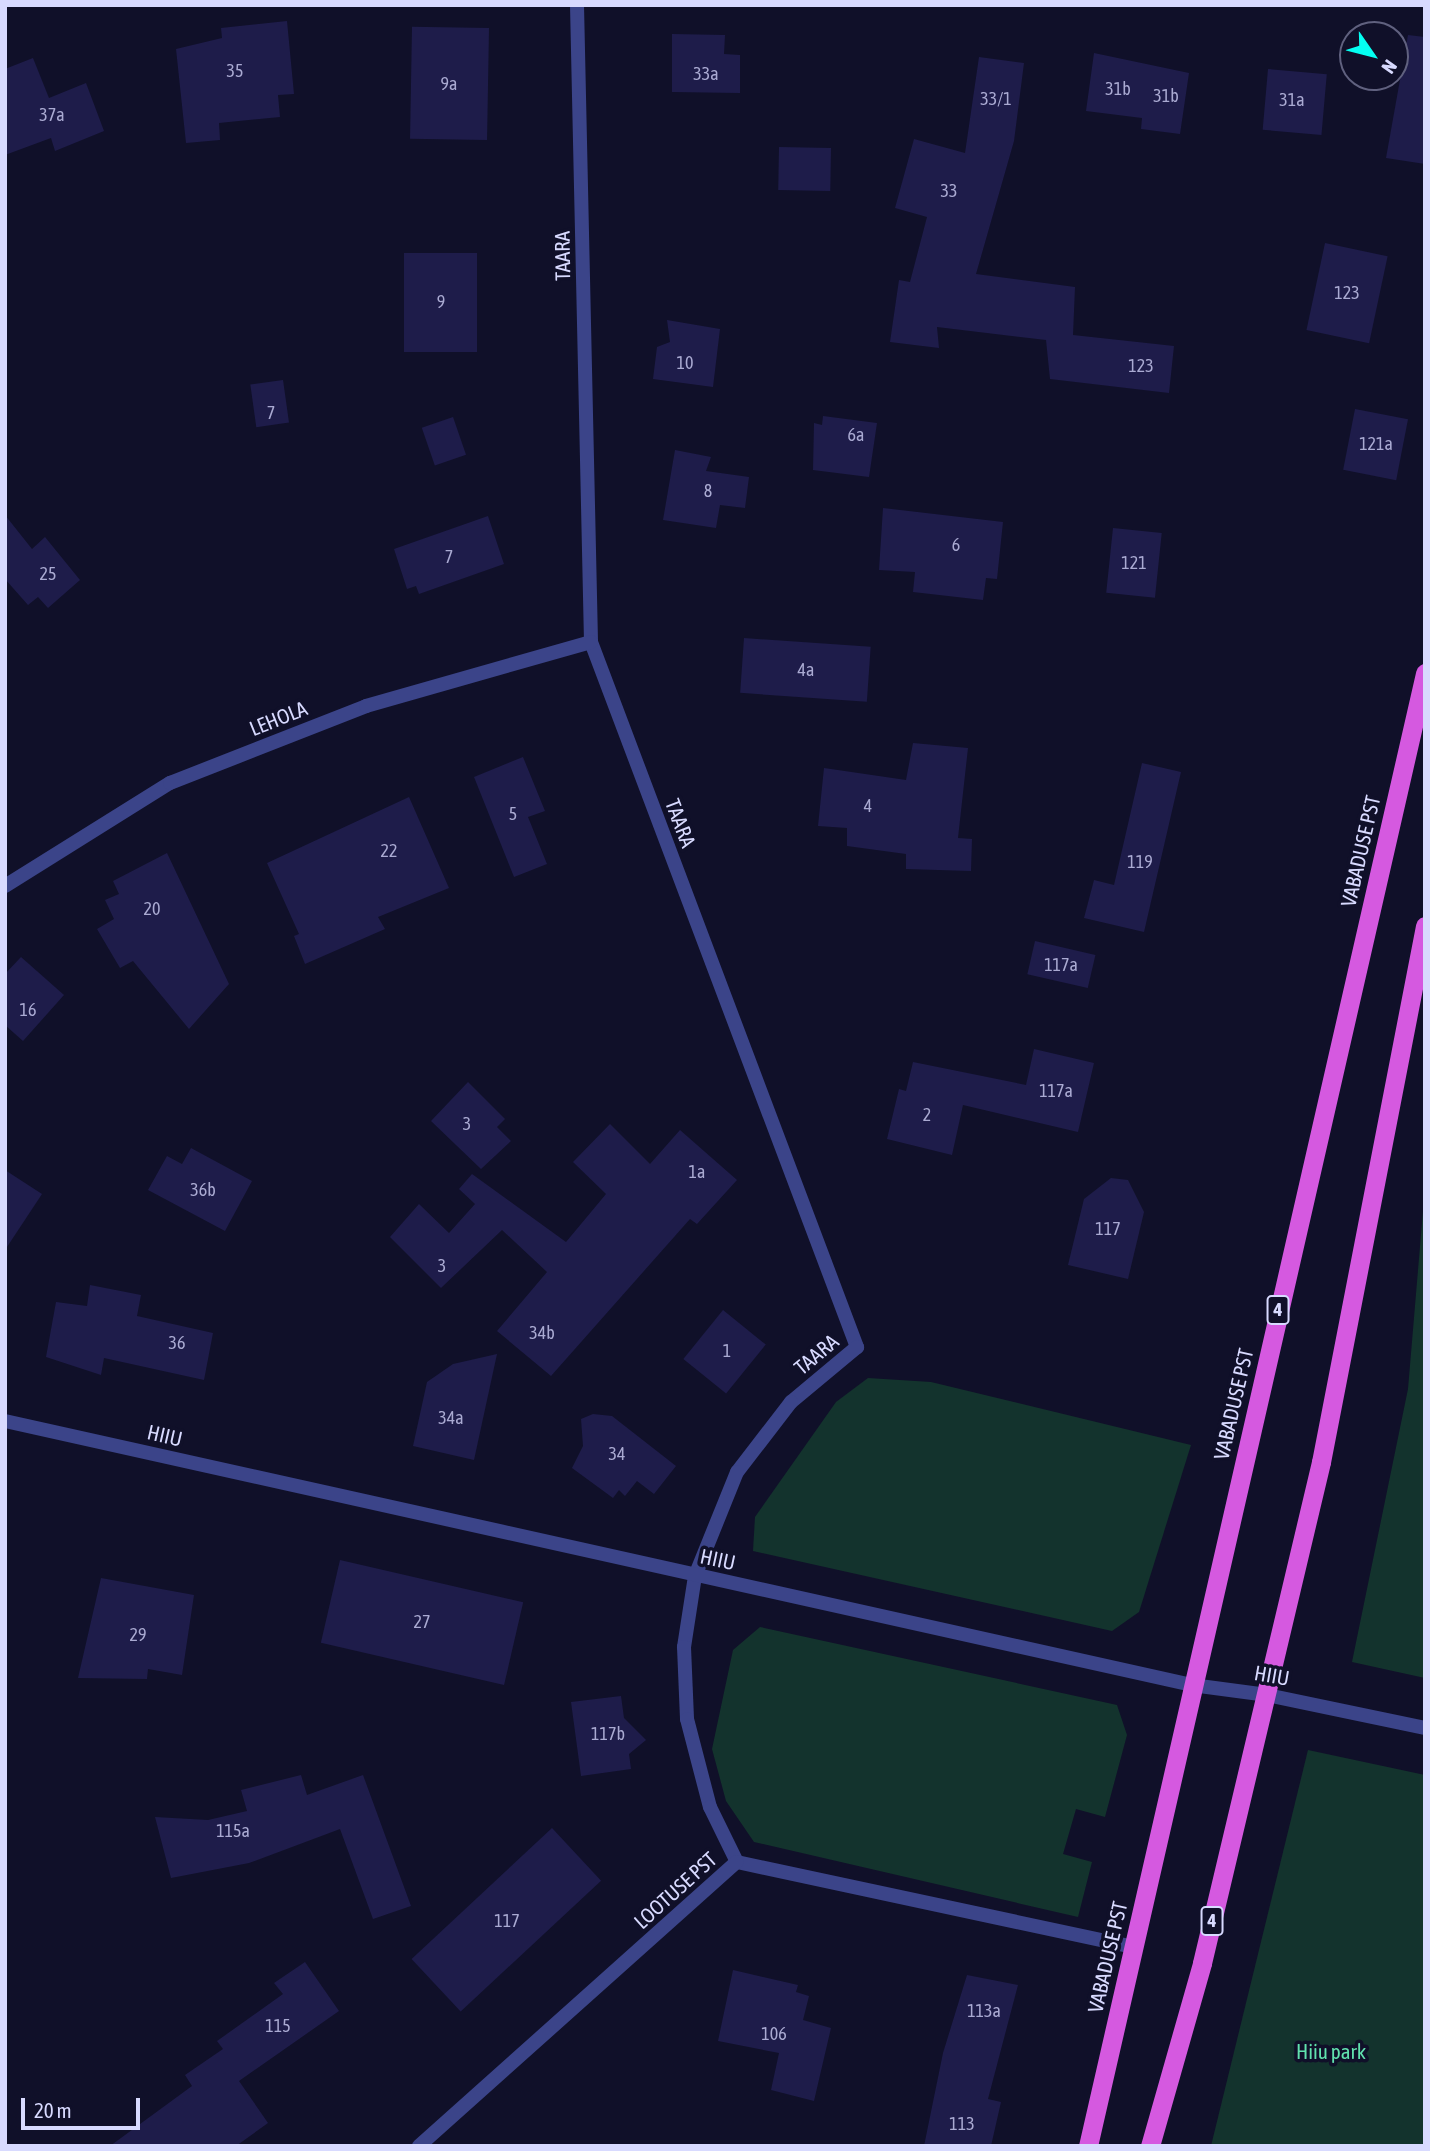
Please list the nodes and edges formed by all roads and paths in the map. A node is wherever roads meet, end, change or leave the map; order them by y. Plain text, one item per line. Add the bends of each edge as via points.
1 (577, 5) edge
2 (591, 642) junction
3 (1425, 673) edge
4 (5, 886) edge
5 (1425, 926) edge
6 (5, 1421) edge
7 (695, 1576) junction
8 (1192, 1685) junction
9 (1267, 1695) junction
10 (1425, 1728) edge
11 (737, 1862) junction
12 (1133, 1947) junction
13 (419, 2146) edge
14 (1088, 2146) edge
15 (1150, 2146) edge

1 - 2 street, TAARA
2 - 4 street, LEHOLA via 366,706 170,783
2 - 7 street, TAARA via 857,1347 790,1402 737,1472
3 - 8 highway, VABADUSE PST / 4
5 - 9 highway, 4 via 1321,1462
6 - 7 street, HIIU
7 - 8 street, HIIU
7 - 11 street, LOOTUSE PST via 684,1647 687,1719 710,1807
8 - 9 street, HIIU
8 - 12 highway, VABADUSE PST / 4
9 - 10 street, HIIU
9 - 15 highway, 4
11 - 12 street
11 - 13 street, LOOTUSE PST
12 - 14 highway, VABADUSE PST / 4

